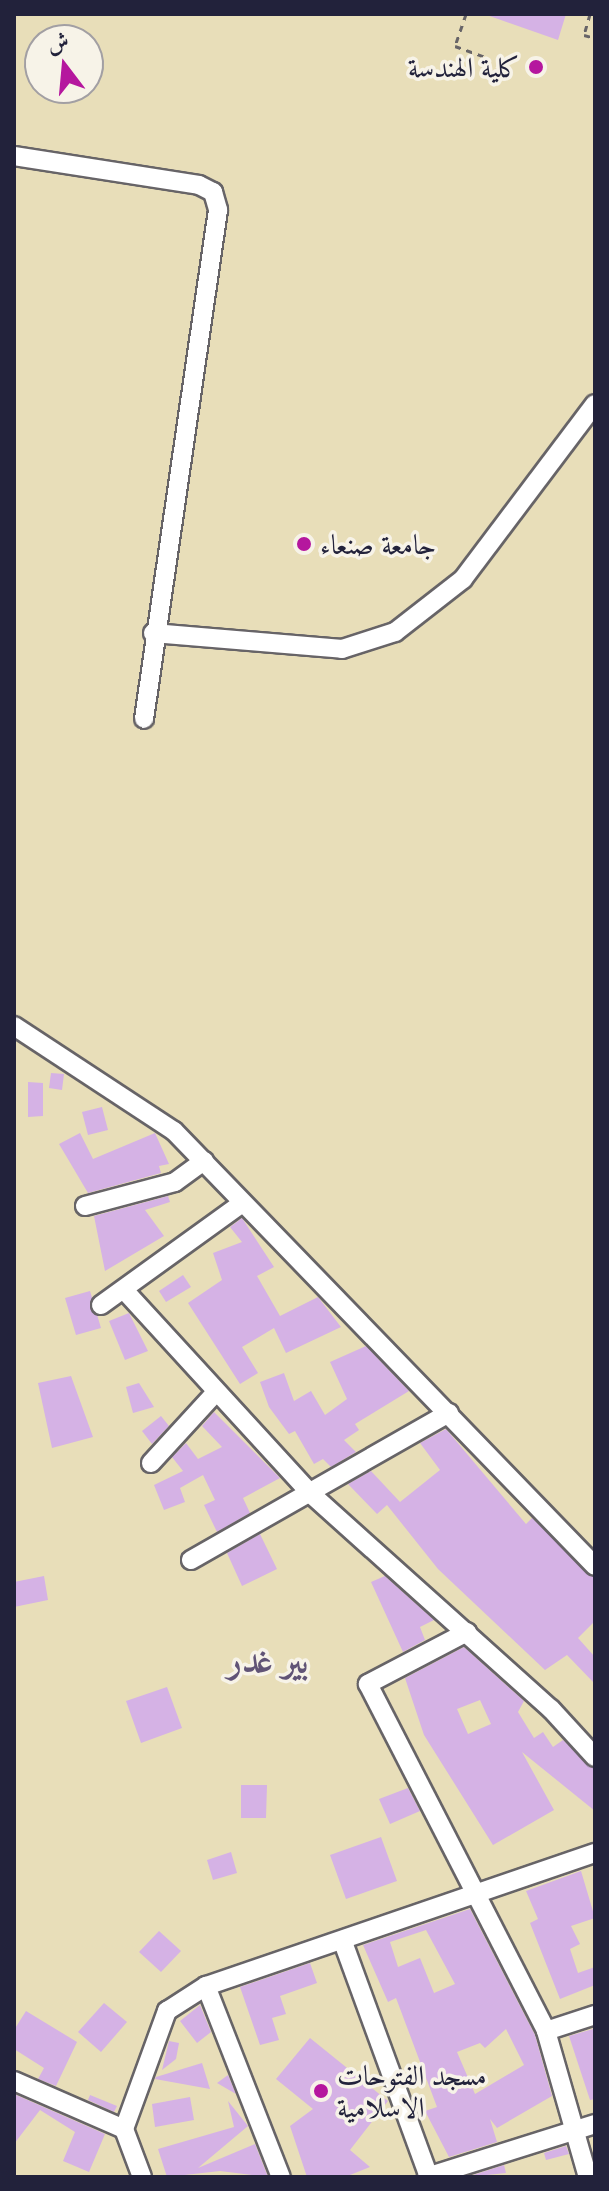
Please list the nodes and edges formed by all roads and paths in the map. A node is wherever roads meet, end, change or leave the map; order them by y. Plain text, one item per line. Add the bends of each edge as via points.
1 (466, 14) edge
2 (590, 14) edge
3 (595, 38) edge
4 (485, 57) dead end
5 (14, 156) edge
6 (595, 404) edge
7 (153, 633) junction
8 (144, 719) dead end
9 (14, 1026) edge
10 (204, 1161) junction
11 (241, 1204) junction
12 (85, 1206) dead end
13 (125, 1291) junction
14 (101, 1305) dead end
15 (216, 1392) junction
16 (449, 1413) junction
17 (151, 1463) dead end
18 (310, 1493) junction
19 (191, 1560) dead end
20 (595, 1566) edge
21 (467, 1632) junction
22 (595, 1757) edge
23 (595, 1853) edge
24 (479, 1892) junction
25 (343, 1942) junction
26 (206, 1986) junction
27 (595, 2015) edge
28 (546, 2031) junction
29 (14, 2081) edge
30 (595, 2124) edge
31 (124, 2129) junction
32 (575, 2131) junction
33 (142, 2177) edge
34 (281, 2177) edge
35 (428, 2177) edge
36 (588, 2177) edge

1 - 4 path via 455,46
2 - 3 path via 584,35
5 - 7 street via 213,192 218,210
6 - 7 street via 463,579 395,632 342,649
7 - 8 street
9 - 10 street via 106,1080
10 - 11 street
10 - 12 street via 175,1182
11 - 13 street
11 - 16 street
13 - 14 street
13 - 15 street
15 - 17 street
15 - 18 street
16 - 18 street
16 - 20 street
18 - 19 street
18 - 21 street
21 - 22 street
21 - 24 street via 368,1684
23 - 24 street
24 - 25 street
24 - 28 street
25 - 26 street
25 - 35 street
26 - 31 street via 167,2011
26 - 34 street
27 - 28 street
28 - 32 street
29 - 31 street
30 - 32 street
31 - 33 street
32 - 35 street
32 - 36 street

